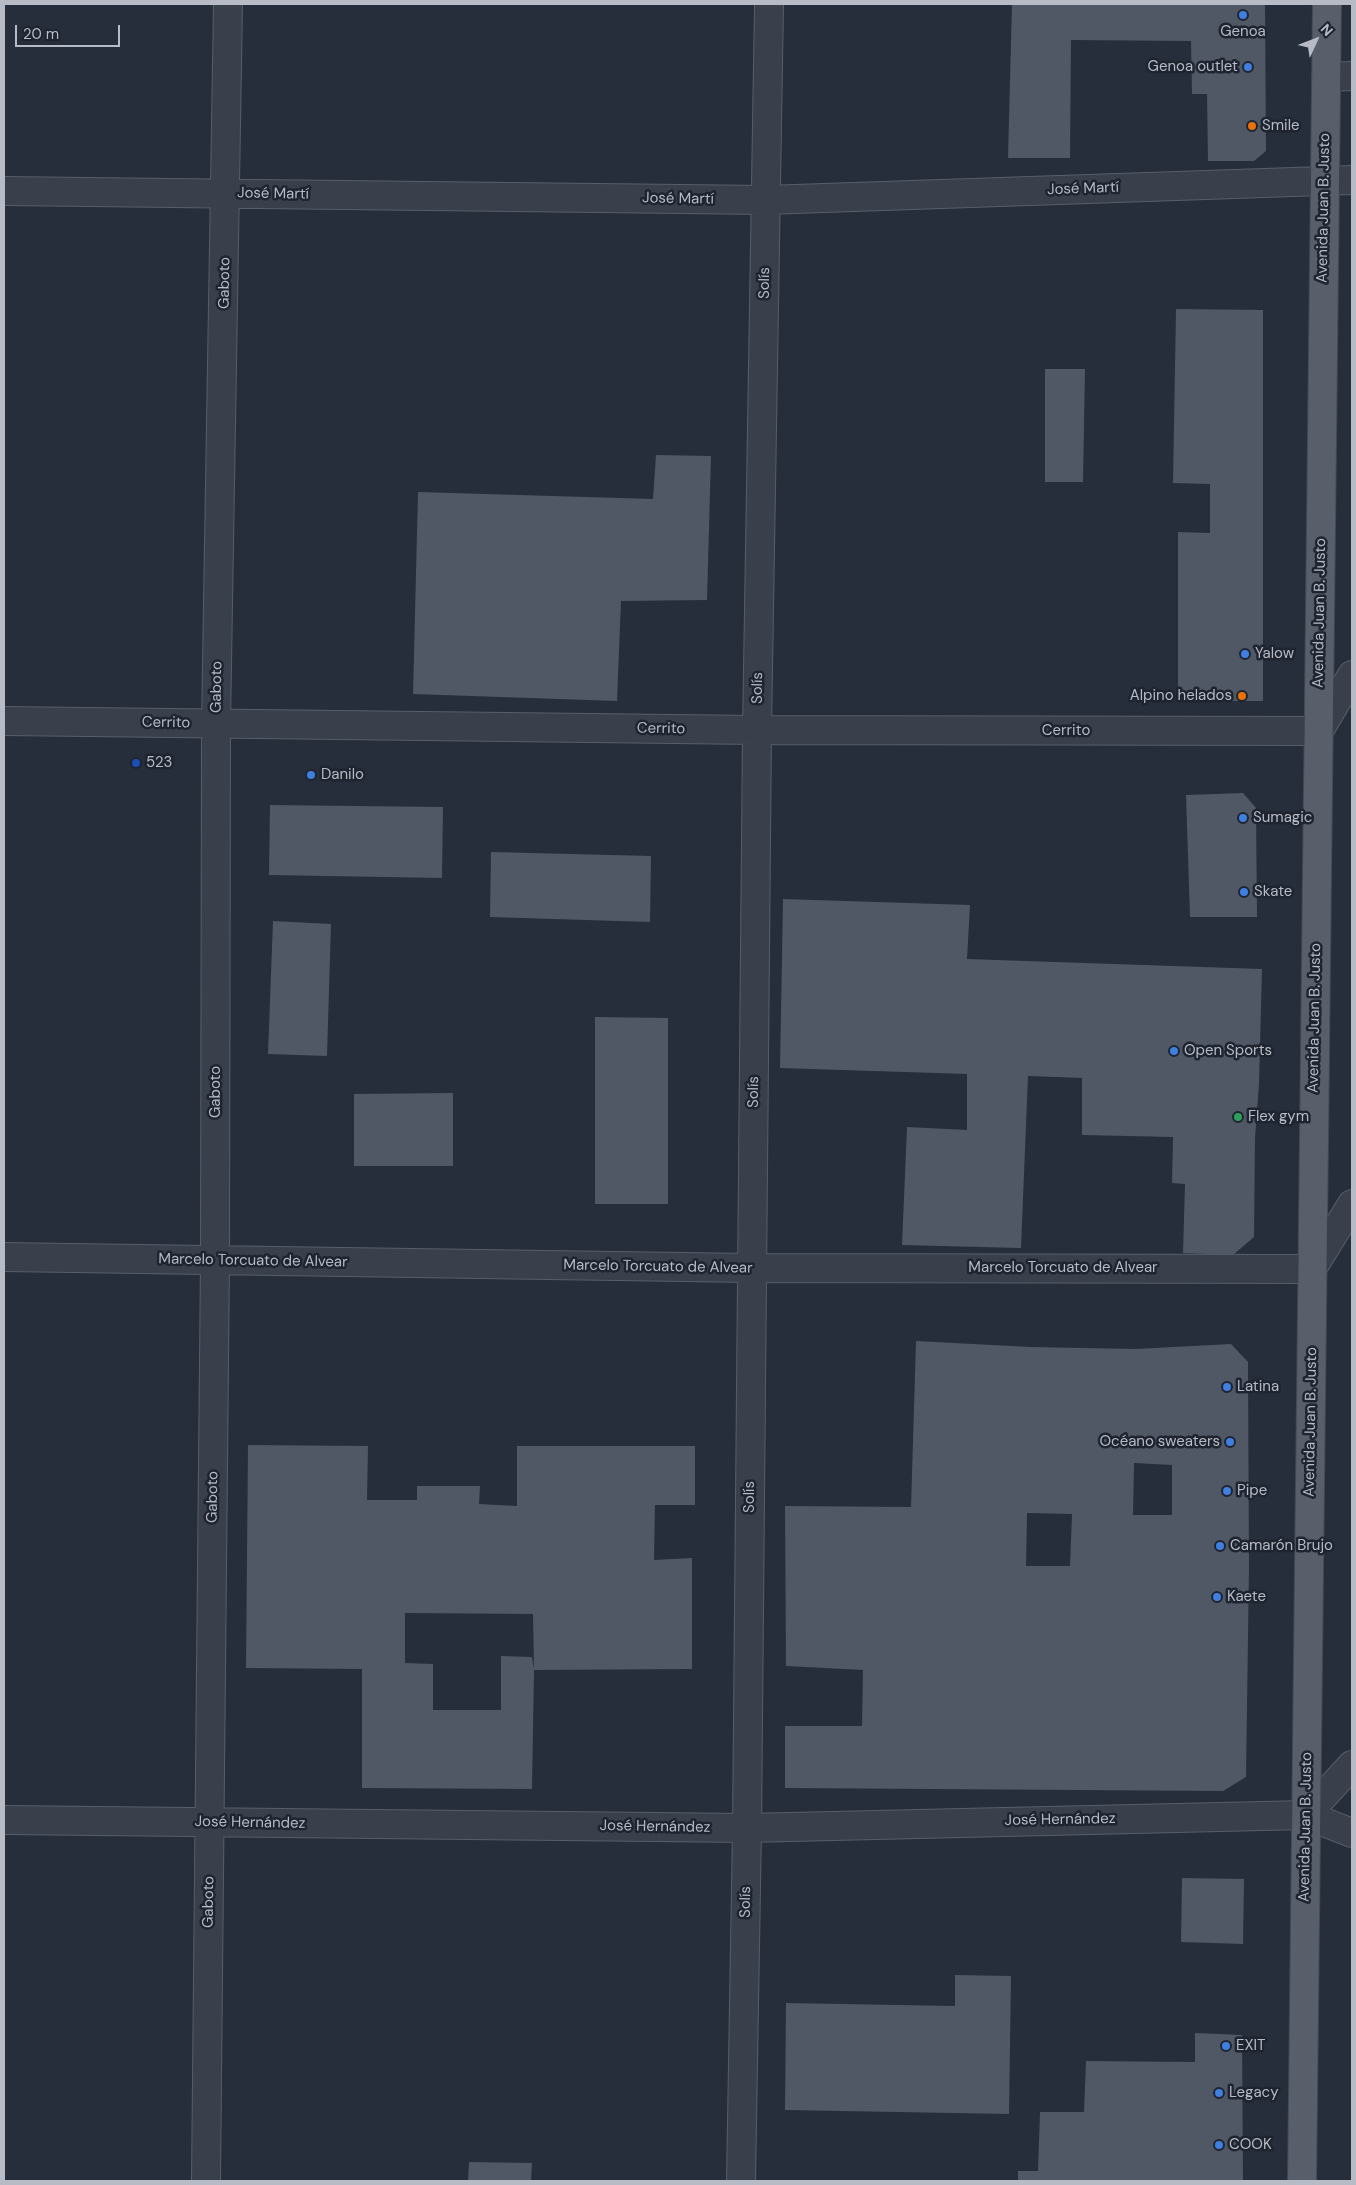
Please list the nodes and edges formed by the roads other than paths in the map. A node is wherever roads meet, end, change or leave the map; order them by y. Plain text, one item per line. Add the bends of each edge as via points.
1 (228, 4) edge
2 (768, 4) edge
3 (1327, 4) edge
4 (1339, 76) edge
5 (1352, 180) edge
6 (1324, 181) junction
7 (4, 191) edge
8 (226, 194) junction
9 (766, 200) junction
10 (1352, 675) edge
11 (4, 721) edge
12 (216, 724) junction
13 (757, 730) junction
14 (1319, 731) junction
15 (1352, 1204) edge
16 (4, 1257) edge
17 (215, 1260) junction
18 (752, 1268) junction
19 (1312, 1268) junction
20 (1352, 1765) edge
21 (1306, 1815) junction
22 (4, 1820) edge
23 (210, 1822) junction
24 (747, 1828) junction
25 (1352, 1833) edge
26 (206, 2181) edge
27 (741, 2181) edge
28 (1302, 2181) edge

1 - 8 street, Gaboto
2 - 9 street, Solís
3 - 4 main road, Avenida Juan B. Justo
4 - 6 main road, Avenida Juan B. Justo
5 - 6 street, José Martí
6 - 9 street, José Martí
6 - 14 main road, Avenida Juan B. Justo
7 - 8 street, José Martí
8 - 9 street, José Martí
8 - 12 street, Gaboto
9 - 13 street, Solís
10 - 14 street
11 - 12 street, Cerrito
12 - 13 street, Cerrito
12 - 17 street, Gaboto
13 - 14 street, Cerrito
13 - 18 street, Solís
14 - 19 main road, Avenida Juan B. Justo
15 - 19 street
16 - 17 street, Marcelo Torcuato de Alvear
17 - 18 street, Marcelo Torcuato de Alvear
17 - 23 street, Gaboto
18 - 19 street, Marcelo Torcuato de Alvear
18 - 24 street, Solís
19 - 21 main road, Avenida Juan B. Justo
20 - 21 street
21 - 24 street, José Hernández
21 - 25 street
21 - 28 main road, Avenida Juan B. Justo
22 - 23 street, José Hernández
23 - 24 street, José Hernández
23 - 26 street, Gaboto
24 - 27 street, Solís

